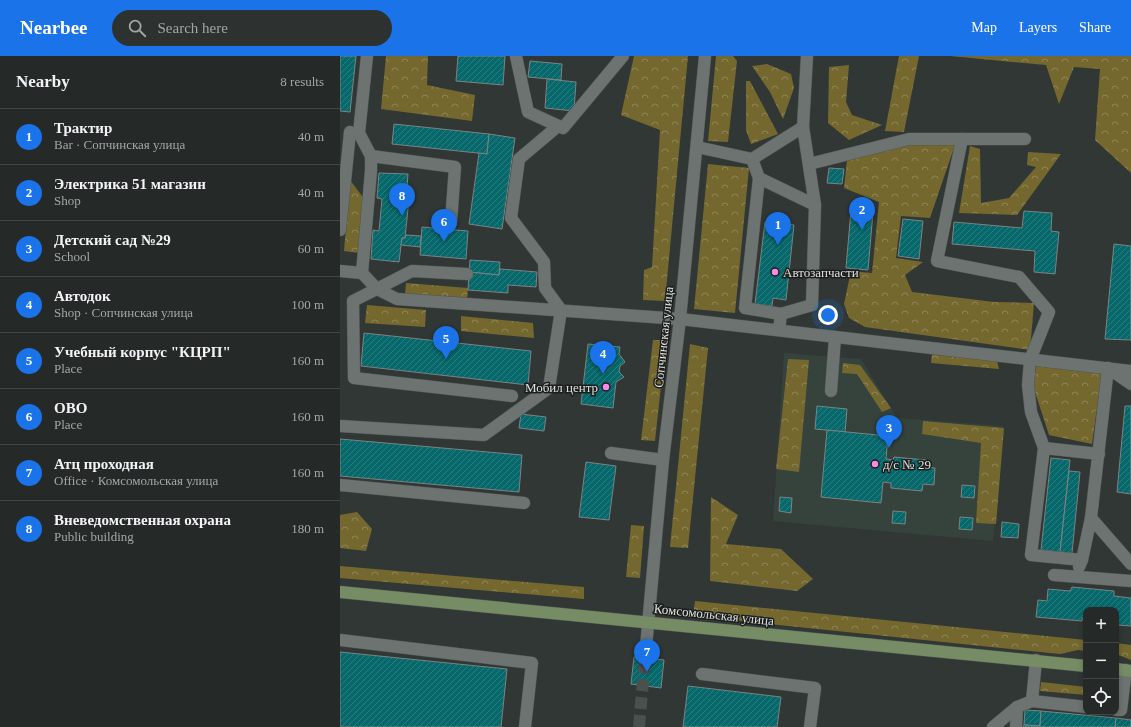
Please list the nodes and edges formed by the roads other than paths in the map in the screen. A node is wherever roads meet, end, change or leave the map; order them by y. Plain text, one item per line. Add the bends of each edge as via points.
1 (367, 56) edge
2 (516, 56) edge
3 (623, 56) edge
4 (705, 56) edge
5 (807, 56) edge
6 (558, 126) junction
7 (803, 127) junction
8 (349, 132) edge
9 (962, 139) junction
10 (1025, 139) dead end
11 (697, 147) junction
12 (371, 156) junction
13 (752, 159) junction
14 (808, 164) junction
15 (759, 178) junction
16 (815, 205) junction
17 (451, 222) dead end
18 (340, 230) edge
19 (340, 271) edge
20 (362, 273) junction
21 (467, 274) dead end
22 (377, 289) junction
23 (561, 310) junction
24 (781, 314) junction
25 (680, 319) junction
26 (779, 330) junction
27 (835, 337) junction
28 (1030, 360) junction
29 (1108, 368) junction
30 (1131, 371) edge
31 (1131, 384) edge
32 (831, 391) dead end
33 (512, 396) dead end
34 (340, 426) edge
35 (1044, 448) junction
36 (611, 453) dead end
37 (1098, 454) junction
38 (663, 460) junction
39 (340, 485) edge
40 (524, 503) dead end
41 (1091, 518) junction
42 (1082, 560) junction
43 (1131, 564) edge
44 (1054, 575) dead end
45 (1075, 576) junction
46 (1131, 581) edge
47 (340, 592) edge
48 (648, 622) junction
49 (340, 640) edge
50 (645, 658) tunnel mouth
51 (1036, 660) junction
52 (1083, 666) edge
53 (1124, 670) edge
54 (702, 674) dead end
55 (1032, 701) junction
56 (1017, 707) junction
57 (1083, 707) edge
58 (1119, 710) edge
59 (525, 727) edge
60 (810, 727) edge
61 (993, 727) edge
62 (1016, 727) edge

1 - 8 street
2 - 6 street via 528,112
3 - 6 street via 564,128
4 - 11 street, Сопчинская улица
5 - 7 street
6 - 23 street via 519,159 511,218 544,262 545,288
7 - 13 street
7 - 14 street
8 - 12 street
8 - 18 street
9 - 10 street
9 - 14 street via 909,139
9 - 28 street via 937,261 1019,277 1049,312
11 - 13 street
11 - 25 street, Сопчинская улица
12 - 17 street via 455,167
12 - 20 street
13 - 15 street
14 - 16 street
15 - 16 street
15 - 24 street via 745,308
16 - 24 street via 812,305
19 - 20 street
20 - 22 street
21 - 22 street via 412,271
22 - 23 street via 396,299
22 - 33 street via 353,301 354,378
23 - 25 street
23 - 34 street via 548,388 484,435
24 - 26 street
25 - 26 street
25 - 38 street, Сопчинская улица
26 - 27 street
27 - 28 street
27 - 32 street
28 - 29 street
28 - 35 street via 1028,385 1032,412
29 - 30 street
29 - 31 street
29 - 37 street
35 - 37 street
35 - 42 street via 1031,555
36 - 38 street
37 - 41 street
38 - 48 street, Сопчинская улица
39 - 40 street
41 - 42 street
41 - 43 street
42 - 45 street
44 - 45 street
45 - 46 street
47 - 48 main road, Комсомольская улица
48 - 50 street, Сопчинская улица
48 - 51 main road, Комсомольская улица
49 - 59 street via 532,663
51 - 52 main road, Комсомольская улица
51 - 55 street
53 - 58 street
54 - 60 street via 815,688
55 - 56 street
55 - 57 street
56 - 61 street
56 - 62 street

